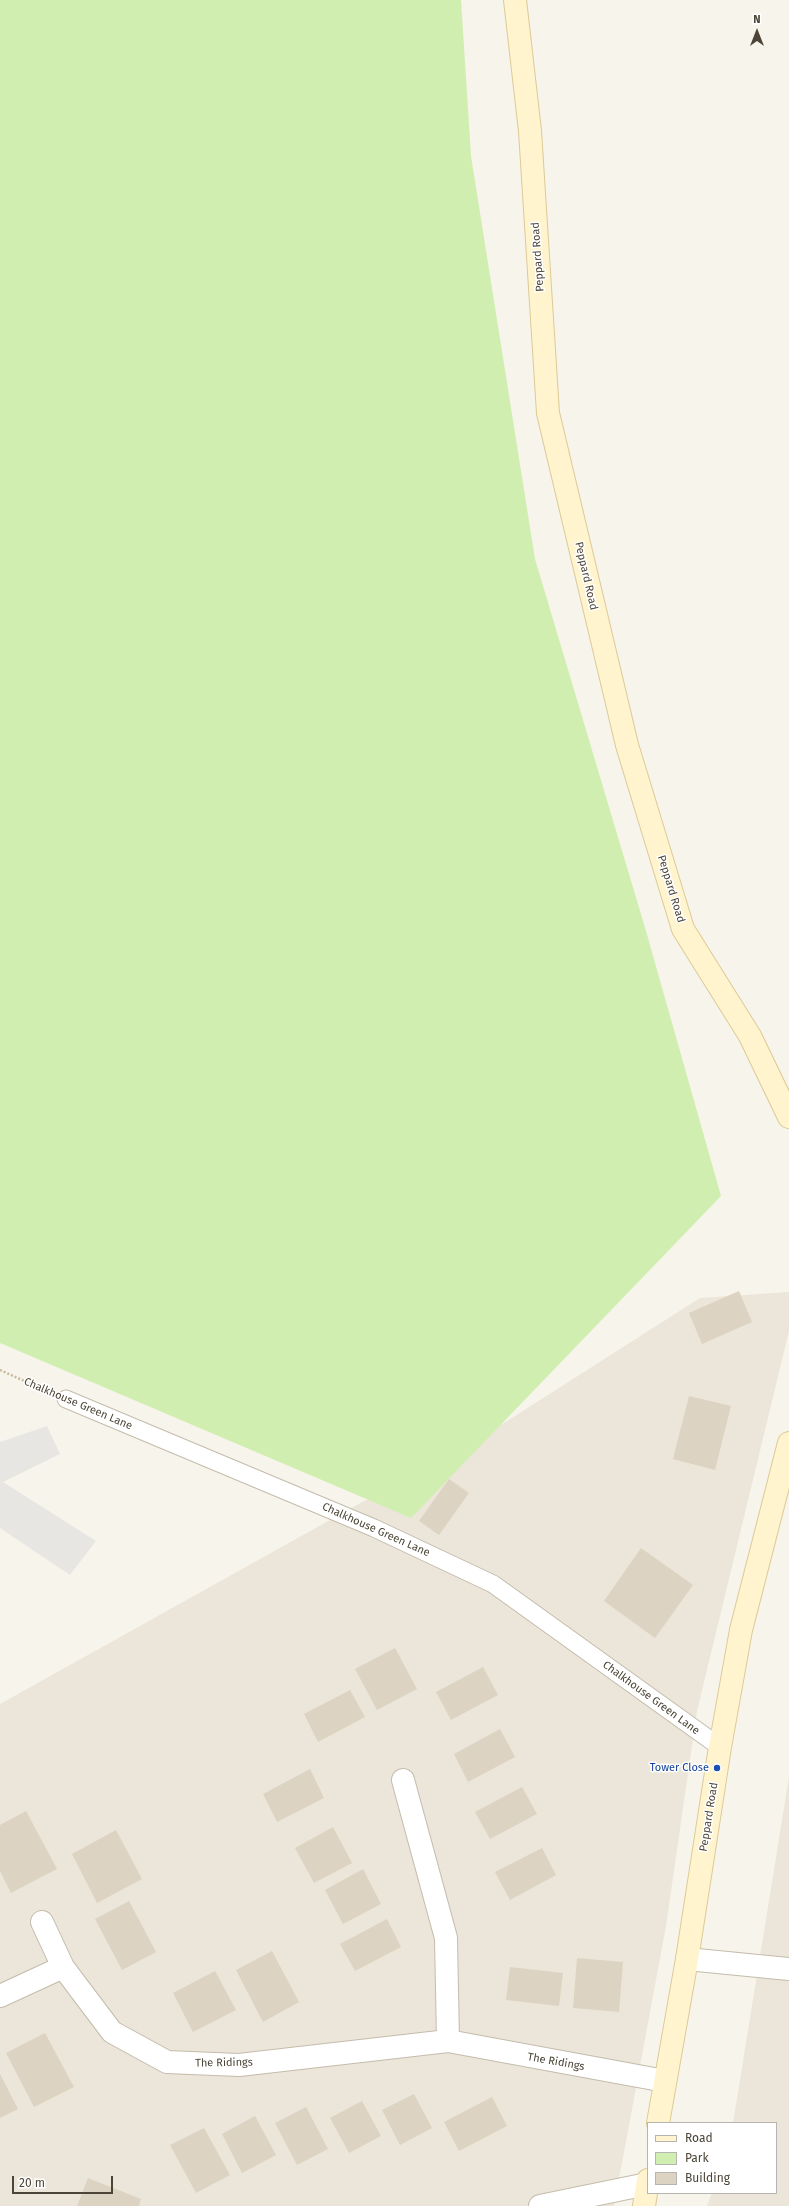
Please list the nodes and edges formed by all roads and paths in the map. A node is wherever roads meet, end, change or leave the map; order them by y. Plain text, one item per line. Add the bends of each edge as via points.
1 (515, 0) edge
2 (789, 1117) edge
3 (0, 1370) edge
4 (66, 1399) joint
5 (789, 1443) edge
6 (720, 1747) junction
7 (403, 1780) dead end
8 (42, 1922) dead end
9 (687, 1959) junction
10 (63, 1967) junction
11 (789, 1969) edge
12 (0, 1996) edge
13 (448, 2041) junction
14 (665, 2082) junction
15 (658, 2122) edge
16 (647, 2182) edge
17 (647, 2188) edge
18 (540, 2206) edge
19 (644, 2206) edge

1 - 2 main road, Peppard Road via 530,131 548,413 625,738 683,929 750,1036
3 - 4 path, Chalkhouse Green Lane
4 - 6 lane, Chalkhouse Green Lane via 374,1528 493,1584
5 - 6 main road, Peppard Road via 742,1630
6 - 9 main road, Peppard Road
7 - 13 street via 446,1938
8 - 10 street, The Ridings
9 - 11 street
9 - 14 main road, Peppard Road
10 - 12 street
10 - 13 street, The Ridings via 112,2032 167,2062 239,2064
13 - 14 street, The Ridings
14 - 15 main road, Peppard Road
16 - 18 street
17 - 19 main road

